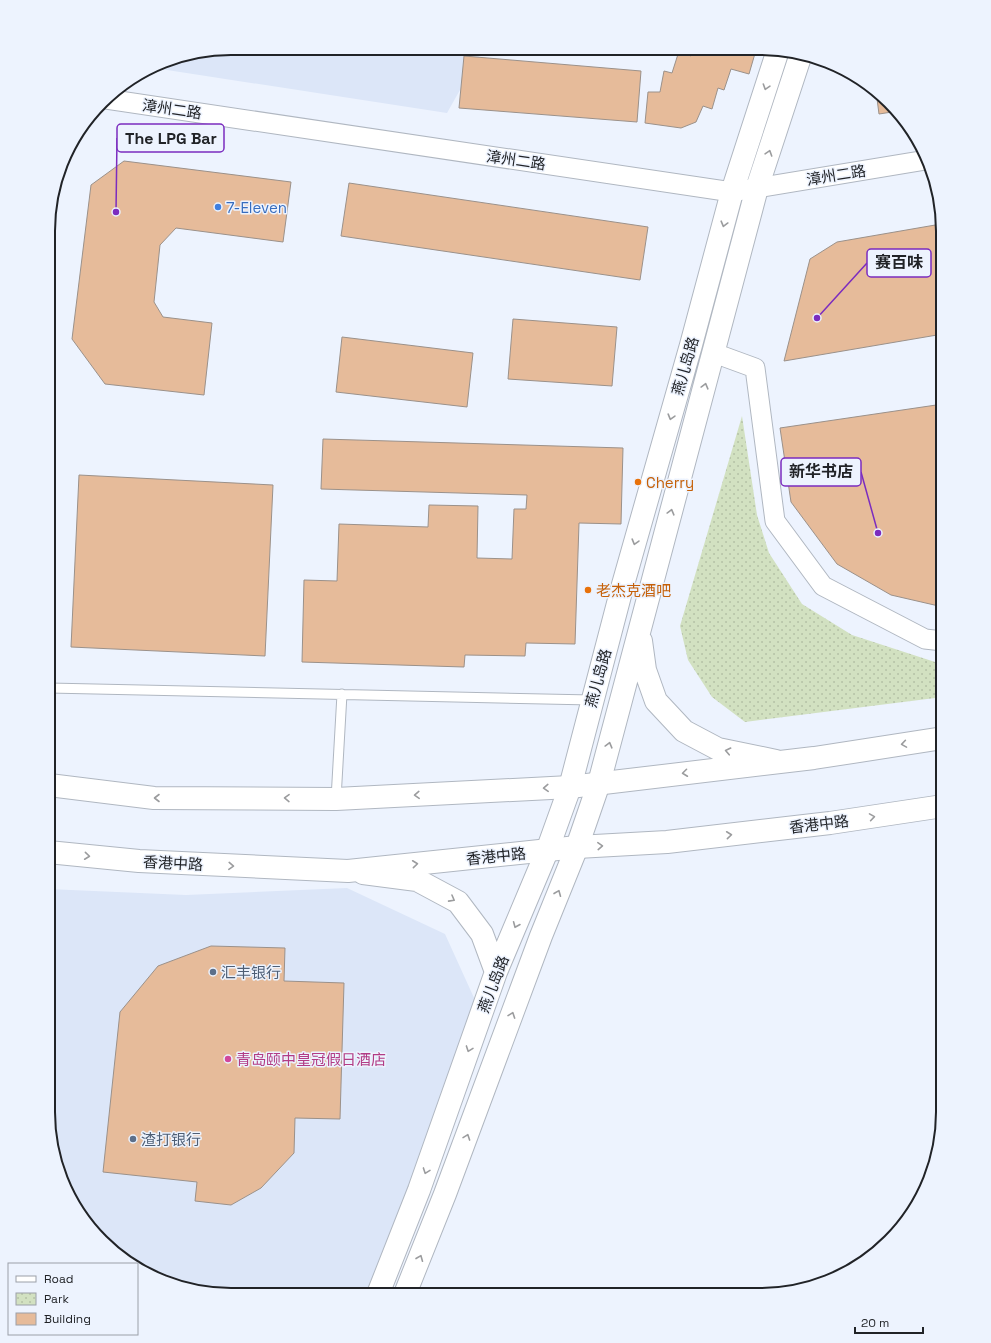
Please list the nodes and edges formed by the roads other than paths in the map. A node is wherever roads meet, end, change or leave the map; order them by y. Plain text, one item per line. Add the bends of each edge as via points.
1 (776, 56) edge
2 (799, 59) edge
3 (114, 100) edge
4 (922, 161) edge
5 (758, 188) junction
6 (732, 192) junction
7 (714, 353) junction
8 (640, 631) junction
9 (936, 640) edge
10 (55, 688) edge
11 (342, 694) junction
12 (592, 700) junction
13 (936, 739) edge
14 (780, 761) junction
15 (599, 783) junction
16 (55, 786) edge
17 (570, 787) junction
18 (336, 799) junction
19 (936, 807) edge
20 (577, 847) junction
21 (547, 851) junction
22 (55, 853) edge
23 (348, 871) junction
24 (496, 972) junction
25 (380, 1288) edge
26 (407, 1288) edge

1 -> 6 main road, 燕儿岛路
5 -> 2 main road, 燕儿岛路
3 - 6 street, 漳州二路
4 - 5 street, 漳州二路
5 - 6 street, 漳州二路
5 - 7 main road, 燕儿岛路
6 -> 12 main road, 燕儿岛路 via 692,345
8 -> 7 main road, 燕儿岛路
7 - 9 street via 755,368 775,521 822,586 925,639
14 -> 8 main road via 718,749 684,731 656,701 645,670
15 -> 8 main road, 燕儿岛路
10 - 11 lane
11 - 12 lane
11 - 18 lane
12 - 17 main road, 燕儿岛路
13 -> 14 main road
14 -> 15 main road
15 - 17 main road
15 - 20 main road, 燕儿岛路
18 -> 16 main road via 154,798
17 -> 18 main road
17 - 21 main road, 燕儿岛路
20 -> 19 main road, 香港中路 via 682,840 830,823
20 - 21 main road, 香港中路
26 -> 20 main road, 燕儿岛路
23 -> 21 main road, 香港中路
21 -> 24 main road, 燕儿岛路
22 -> 23 main road, 香港中路 via 138,861
23 -> 24 main road via 417,880 458,902 482,934
24 -> 25 main road, 燕儿岛路 via 419,1190

